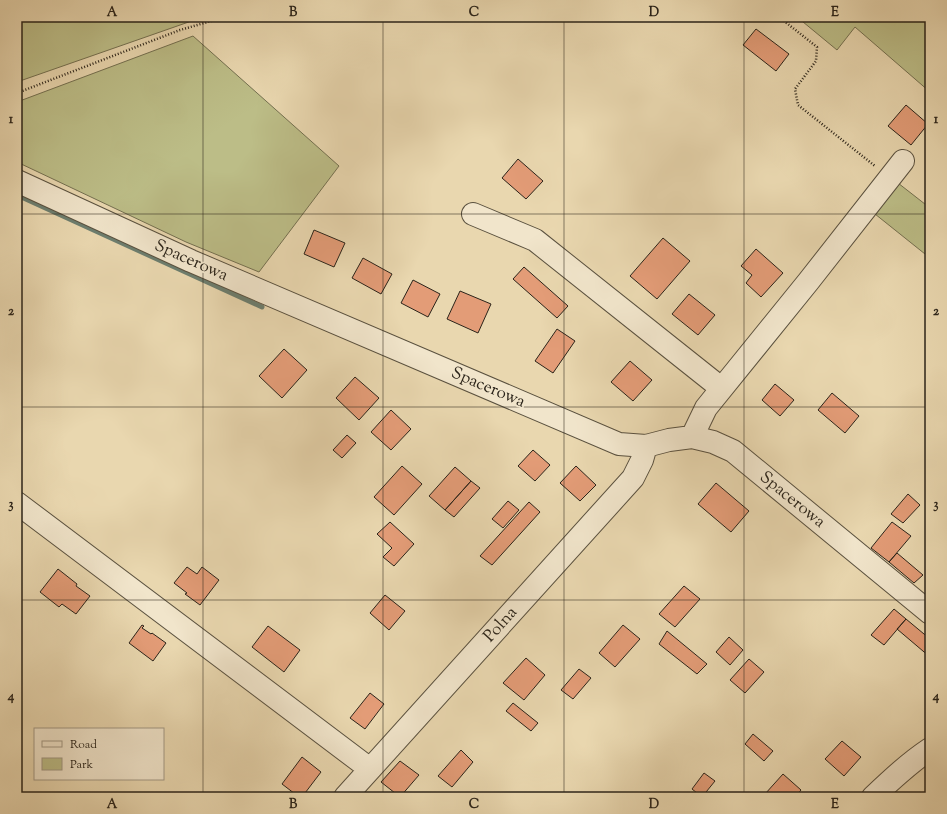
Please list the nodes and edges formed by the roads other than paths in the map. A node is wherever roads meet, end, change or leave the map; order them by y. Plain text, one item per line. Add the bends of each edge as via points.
1 (896, 170) road end
2 (17, 181) edge
3 (473, 214) dead end
4 (722, 388) junction
5 (692, 436) junction
6 (646, 446) junction
7 (17, 503) edge
8 (930, 613) edge
9 (930, 750) edge
10 (370, 769) junction
11 (345, 797) edge
12 (873, 797) edge

1 - 4 street
2 - 6 street, Spacerowa via 191,261 599,436 619,444
3 - 4 street via 535,240
4 - 5 street via 706,408
5 - 6 street, Spacerowa
5 - 8 street, Spacerowa via 733,451
6 - 10 street, Polna via 634,478
7 - 10 street
9 - 12 street via 890,780
10 - 11 street, Polna

